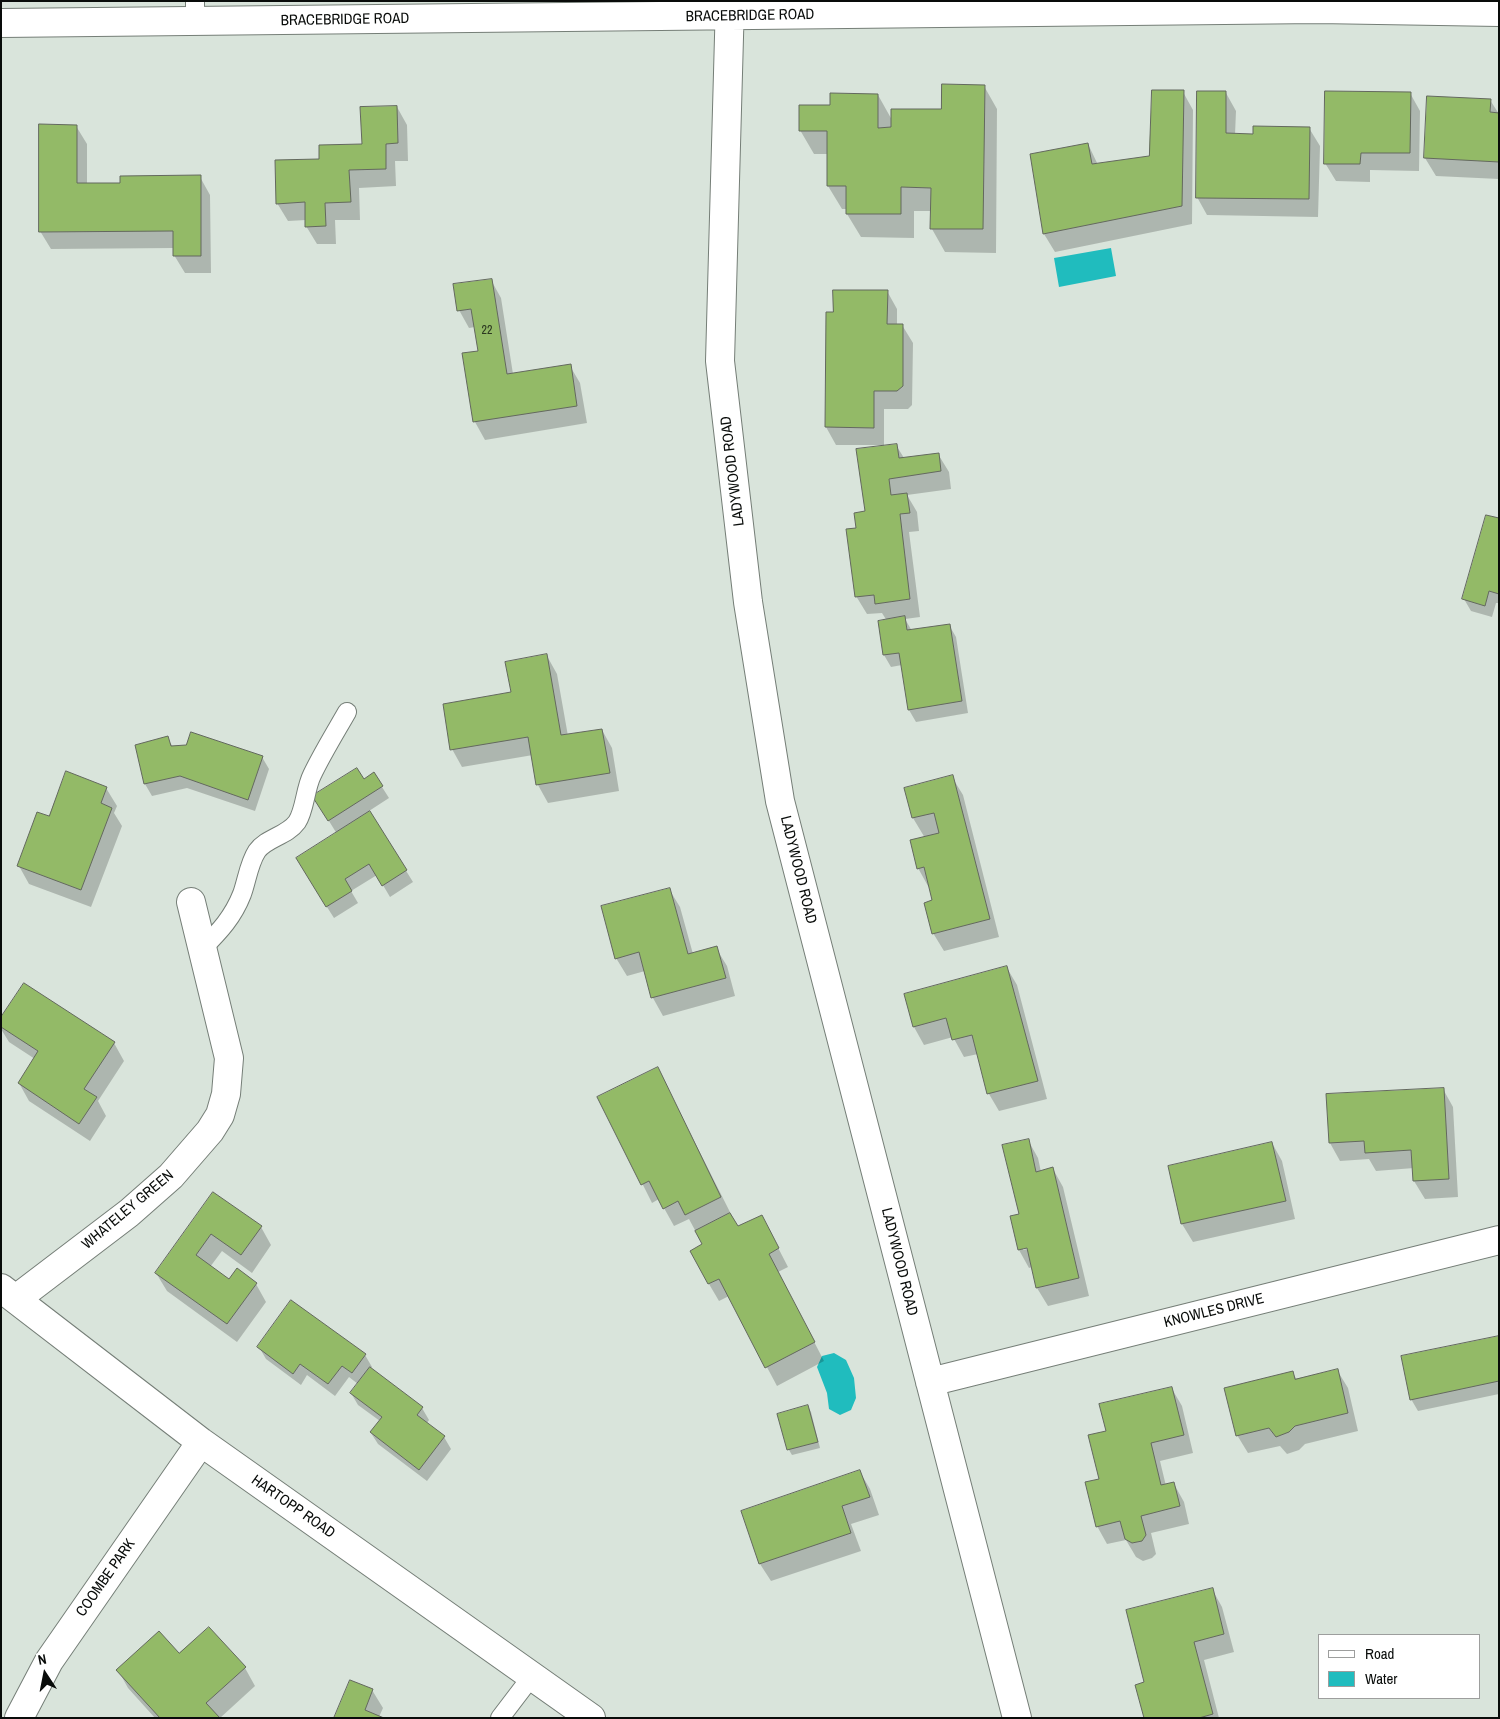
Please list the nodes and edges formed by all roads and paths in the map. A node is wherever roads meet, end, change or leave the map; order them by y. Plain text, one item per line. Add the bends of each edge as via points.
1 (730, 9) edge
2 (195, 11) edge
3 (1499, 12) edge
4 (1, 23) edge
5 (347, 712) dead end
6 (191, 902) dead end
7 (202, 949) junction
8 (1499, 1240) edge
9 (9, 1293) edge
10 (930, 1382) junction
11 (201, 1442) junction
12 (532, 1676) junction
13 (18, 1718) edge
14 (500, 1718) edge
15 (592, 1718) edge
16 (1017, 1718) edge

1 - 2 street, BRACEBRIDGE ROAD
1 - 3 street, BRACEBRIDGE ROAD
1 - 10 street, LADYWOOD ROAD via 720,361 748,602 780,801
2 - 4 street, BRACEBRIDGE ROAD
5 - 7 lane via 312,775 296,824 256,852 232,915
6 - 7 street, WHATELEY GREEN
7 - 9 street, WHATELEY GREEN via 229,1058 226,1094 220,1115 171,1176 129,1213
8 - 10 street, KNOWLES DRIVE
9 - 11 street, HARTOPP ROAD
10 - 16 street, LADYWOOD ROAD
11 - 12 street, HARTOPP ROAD
11 - 13 street, COOMBE PARK via 48,1661
12 - 14 lane
12 - 15 street, HARTOPP ROAD

